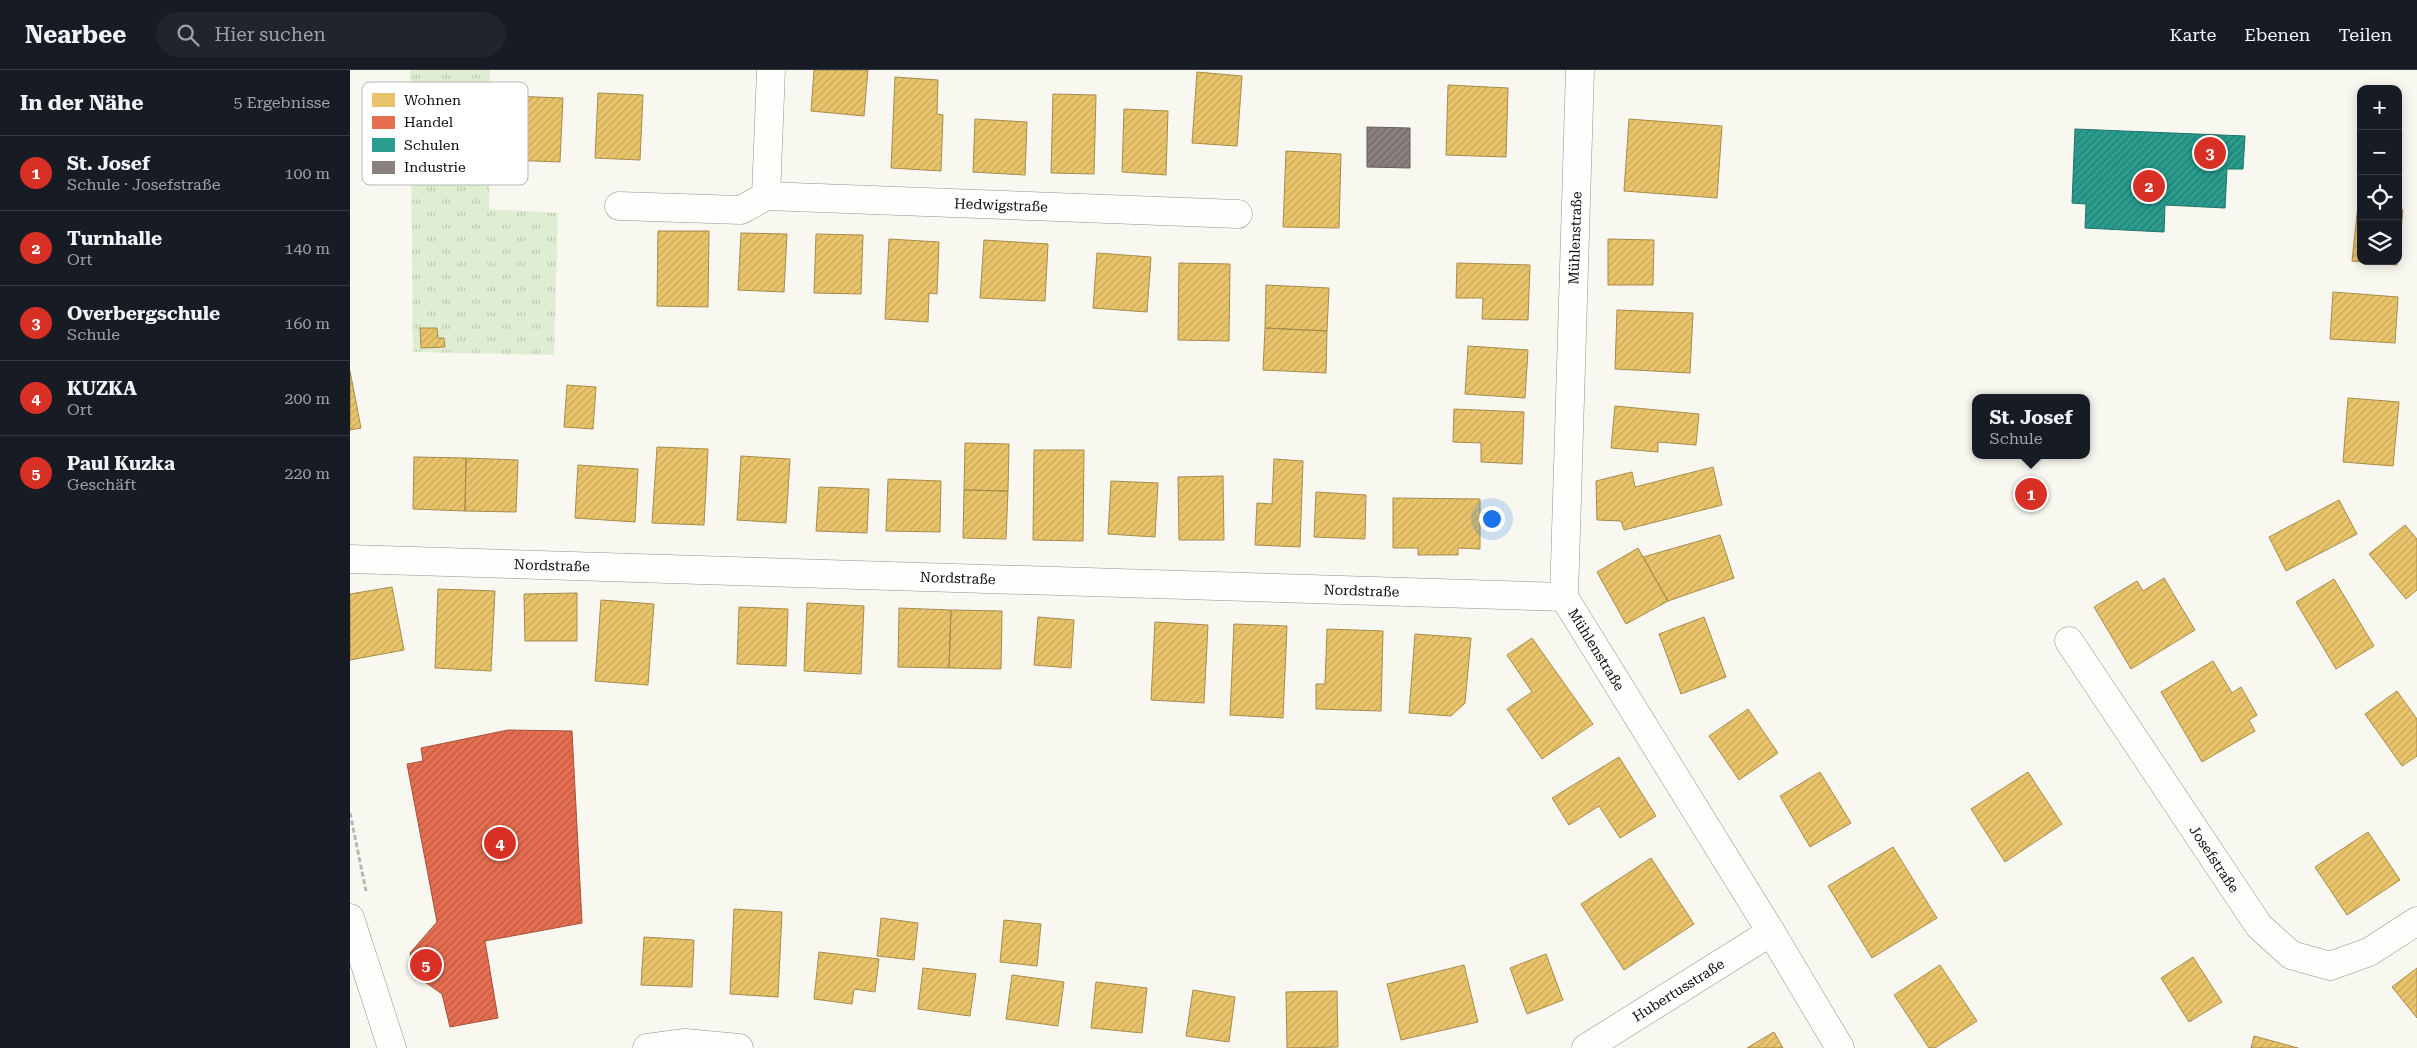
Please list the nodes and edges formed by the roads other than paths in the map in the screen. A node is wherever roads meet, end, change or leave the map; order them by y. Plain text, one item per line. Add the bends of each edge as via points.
1 (771, 70) edge
2 (1580, 70) edge
3 (766, 196) junction
4 (619, 206) dead end
5 (1238, 214) dead end
6 (350, 559) edge
7 (1564, 597) junction
8 (2068, 641) dead end
9 (350, 918) edge
10 (2417, 921) edge
11 (1771, 932) junction
12 (392, 1048) edge
13 (647, 1048) edge
14 (739, 1048) edge
15 (1586, 1048) edge
16 (1840, 1048) edge

1 - 3 street
2 - 7 street, Mühlenstraße
3 - 4 street via 741,210
3 - 5 street, Hedwigstraße
6 - 7 street, Nordstraße
7 - 11 street, Mühlenstraße
8 - 10 street, Josefstraße via 2259,926 2290,955 2330,966 2369,952
9 - 12 street
11 - 15 street, Hubertusstraße
11 - 16 street, Mühlenstraße
13 - 14 street via 685,1043

